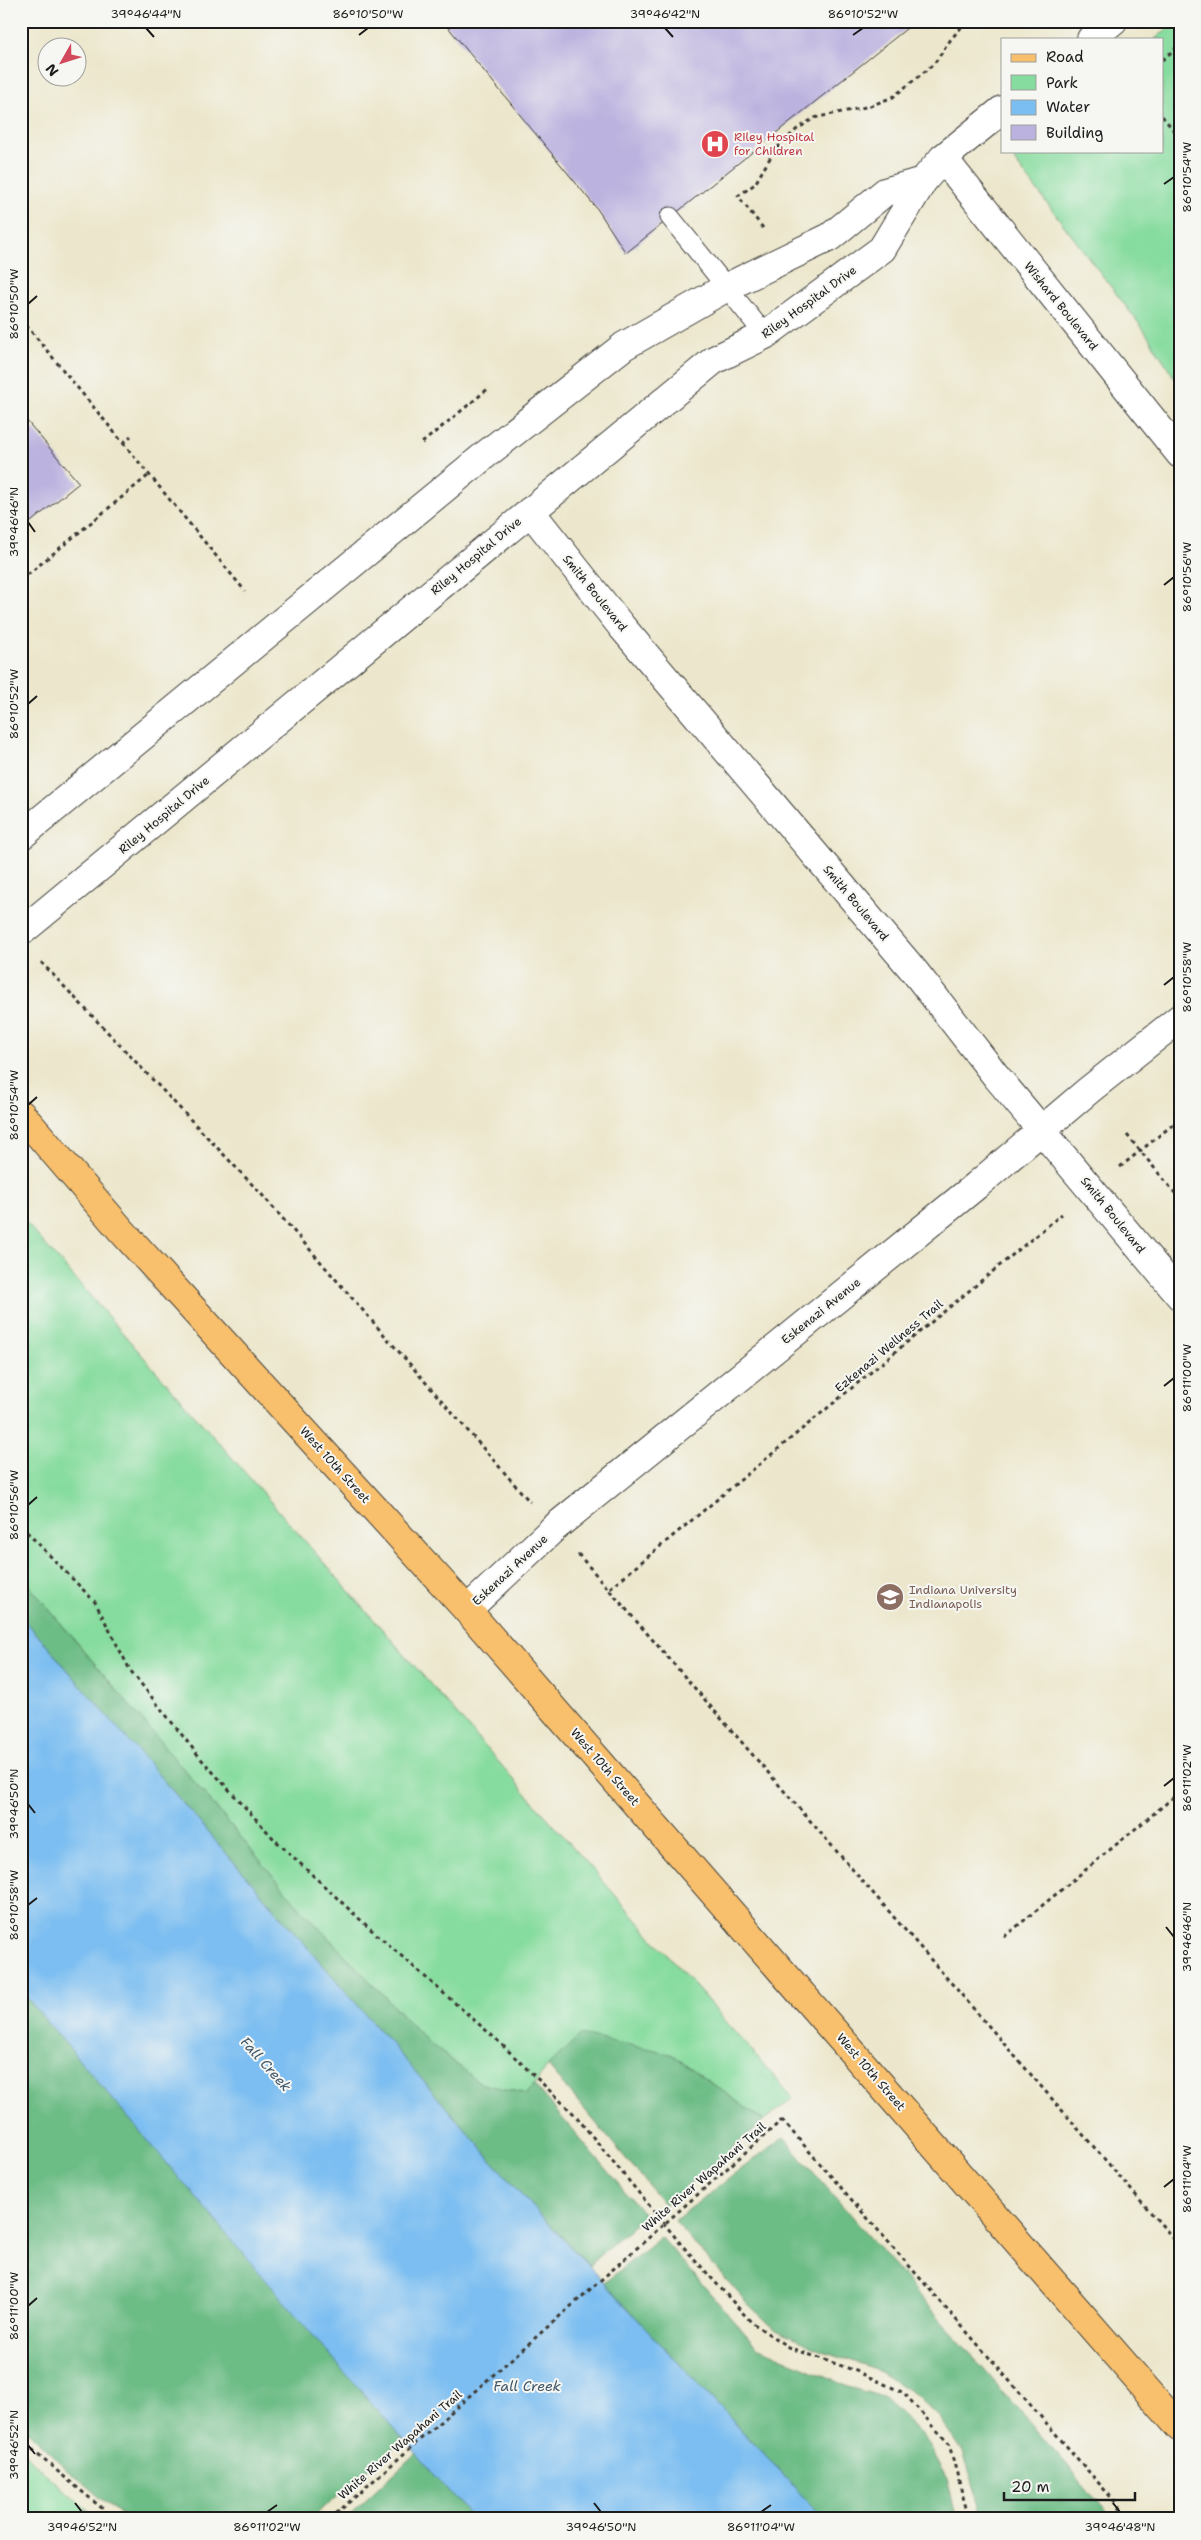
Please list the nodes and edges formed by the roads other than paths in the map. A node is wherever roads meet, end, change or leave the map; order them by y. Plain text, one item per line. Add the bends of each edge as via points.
1 (1112, 21) edge
2 (1092, 38) edge
3 (1001, 111) edge
4 (943, 158) junction
5 (923, 181) junction
6 (670, 217) dead end
7 (727, 287) junction
8 (765, 335) junction
9 (1180, 454) edge
10 (530, 511) junction
11 (21, 836) edge
12 (21, 932) edge
13 (1180, 1018) edge
14 (21, 1114) edge
15 (1042, 1130) junction
16 (1180, 1296) edge
17 (467, 1610) junction
18 (1180, 2428) edge

1 - 2 street
3 - 4 street, Riley Hospital Drive
4 - 5 street, Riley Hospital Drive
4 - 9 street, Wishard Boulevard
5 - 7 street via 885,192 830,237
5 - 8 street, Riley Hospital Drive via 882,249
6 - 7 lane
7 - 8 lane
7 - 11 street via 624,346 485,455
8 - 10 street, Riley Hospital Drive via 714,360
10 - 12 street, Riley Hospital Drive
10 - 15 street, Smith Boulevard via 622,627 908,965
13 - 15 street, Eskenazi Avenue
14 - 17 main road, West 10th Street via 121,1230
15 - 16 street, Smith Boulevard
15 - 17 street, Eskenazi Avenue via 554,1528
17 - 18 main road, West 10th Street

